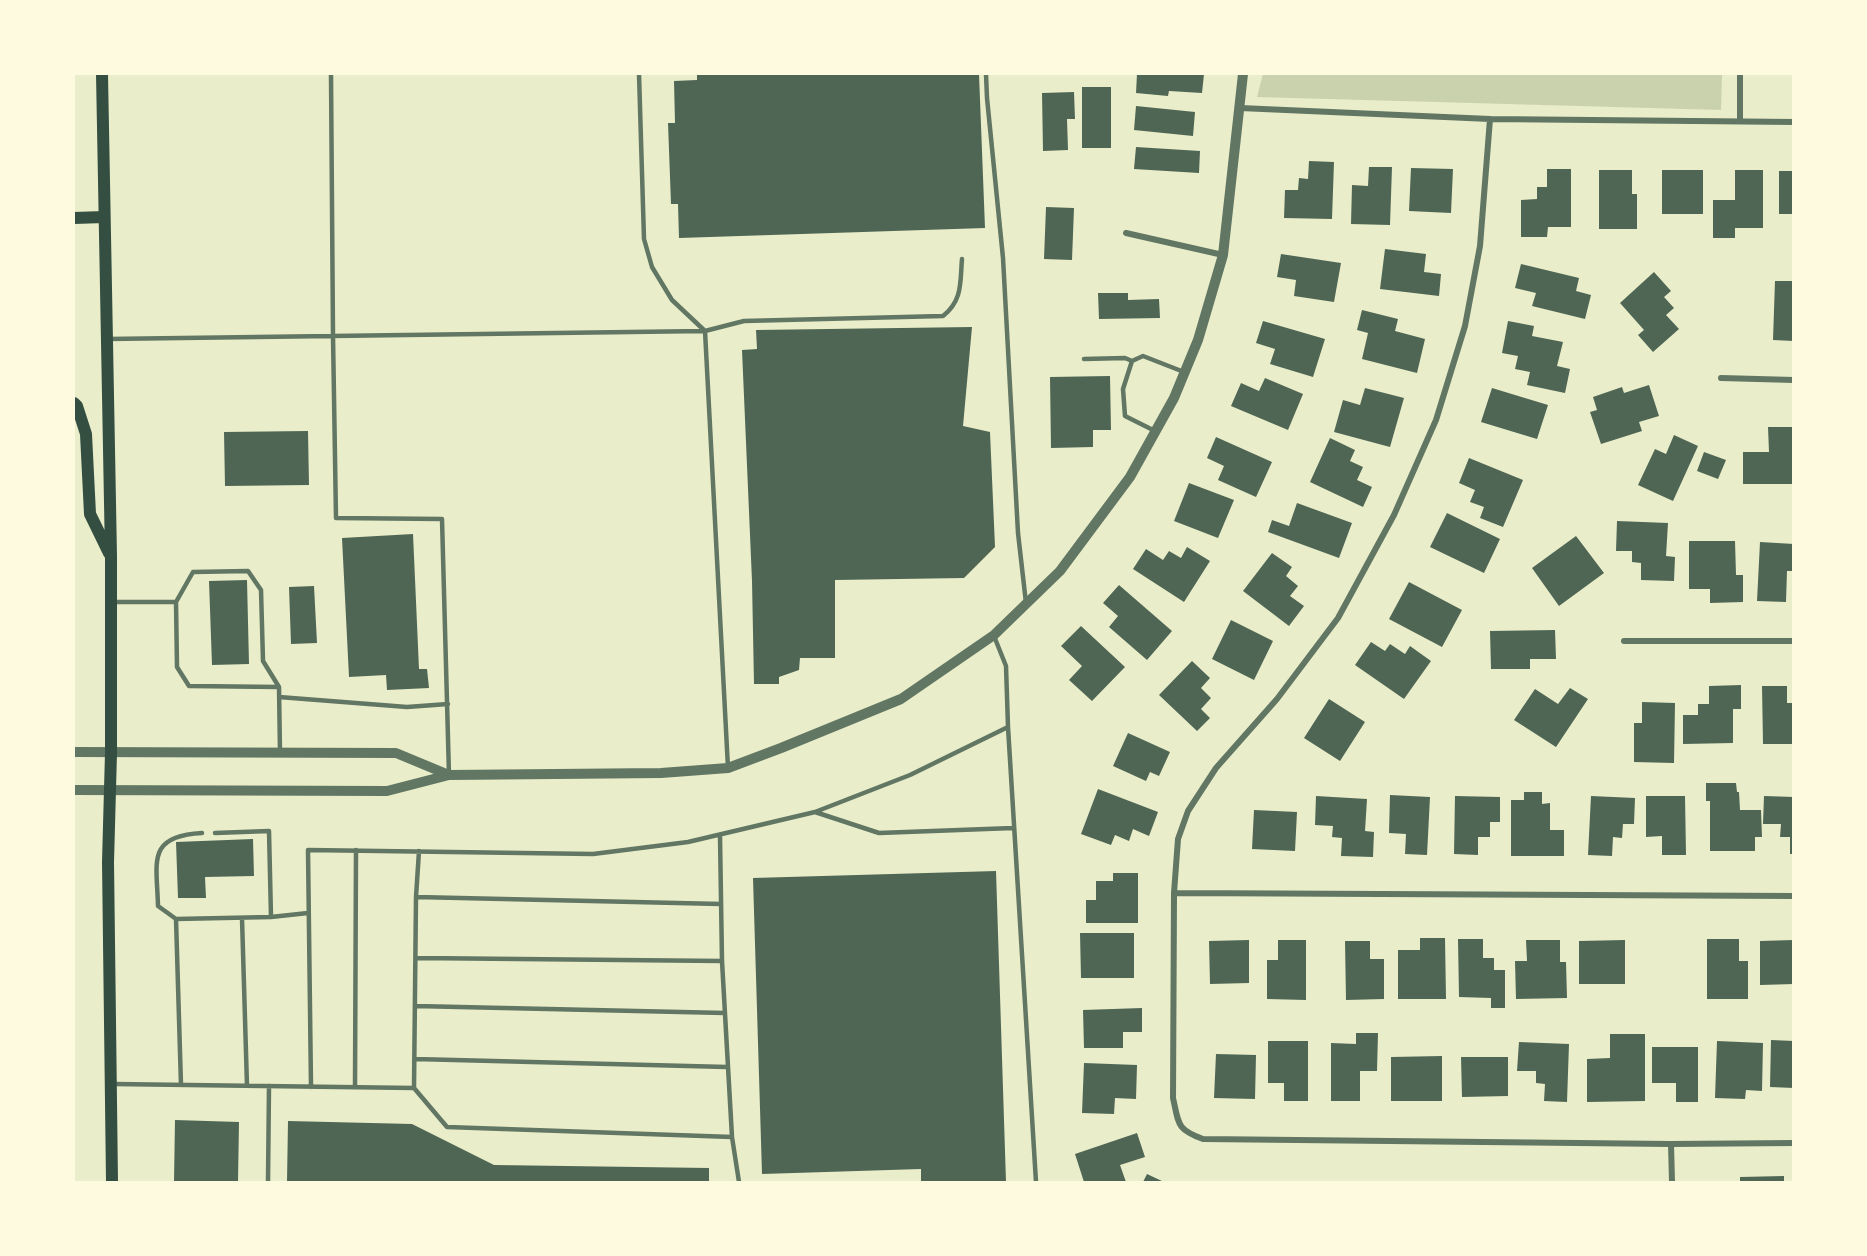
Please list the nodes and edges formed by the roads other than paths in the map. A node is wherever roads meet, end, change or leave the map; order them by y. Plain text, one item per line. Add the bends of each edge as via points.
1 (102, 74) edge
2 (331, 74) edge
3 (639, 74) edge
4 (986, 74) edge
5 (1243, 74) edge
6 (1740, 74) edge
7 (1240, 108) junction
8 (1490, 118) junction
9 (1740, 121) junction
10 (1794, 122) edge
11 (74, 218) edge
12 (104, 218) junction
13 (1126, 233) dead end
14 (1223, 255) junction
15 (962, 259) dead end
16 (705, 331) junction
17 (333, 336) junction
18 (107, 339) junction
19 (1084, 359) dead end
20 (1132, 361) junction
21 (1184, 372) junction
22 (1721, 378) dead end
23 (1794, 380) edge
24 (74, 403) edge
25 (1155, 431) junction
26 (111, 556) junction
27 (111, 602) junction
28 (176, 602) junction
29 (1026, 603) junction
30 (994, 635) junction
31 (1624, 641) dead end
32 (1794, 641) edge
33 (279, 687) junction
34 (279, 697) junction
35 (448, 704) junction
36 (1008, 727) junction
37 (74, 752) edge
38 (111, 753) junction
39 (280, 753) junction
40 (728, 768) junction
41 (449, 776) junction
42 (74, 790) edge
43 (110, 790) junction
44 (815, 812) junction
45 (1013, 828) junction
46 (202, 833) dead end
47 (215, 833) dead end
48 (720, 836) junction
49 (356, 850) junction
50 (419, 852) junction
51 (1174, 893) junction
52 (1794, 896) edge
53 (416, 897) junction
54 (721, 904) junction
55 (308, 913) junction
56 (271, 917) junction
57 (242, 918) junction
58 (176, 919) junction
59 (417, 958) junction
60 (722, 961) junction
61 (415, 1006) junction
62 (725, 1013) junction
63 (414, 1059) junction
64 (727, 1067) junction
65 (111, 1084) junction
66 (181, 1085) junction
67 (247, 1086) junction
68 (269, 1086) junction
69 (311, 1087) junction
70 (355, 1087) junction
71 (414, 1088) junction
72 (732, 1137) junction
73 (1794, 1143) edge
74 (1671, 1144) junction
75 (112, 1182) edge
76 (268, 1182) edge
77 (739, 1182) edge
78 (1036, 1182) edge
79 (1672, 1182) edge

1 - 12 main road
2 - 17 lane
3 - 16 lane via 645,239 652,267 672,300
4 - 29 lane via 1003,258 1018,533
5 - 7 street
6 - 9 street
7 - 8 street
7 - 14 street
8 - 9 street
8 - 51 street via 1478,257 1465,326 1436,420 1394,515 1338,618 1278,699 1216,768 1188,811 1178,839
9 - 10 street
11 - 12 main road
12 - 18 main road
13 - 14 street
14 - 21 street via 1198,340
15 - 16 lane via 959,294 953,308 943,316 744,321
16 - 17 lane
16 - 40 lane
17 - 18 lane
17 - 35 lane via 336,518 442,519
18 - 26 main road
19 - 20 lane
20 - 21 lane via 1143,356
20 - 25 lane via 1123,389 1125,416
21 - 25 street
22 - 23 street
24 - 26 main road via 86,434 90,514
25 - 29 street via 1130,477 1060,571
26 - 27 main road
27 - 28 lane
27 - 38 main road
28 - 33 lane via 177,667 189,686
28 - 33 lane via 193,572 248,571 261,590 263,661
29 - 30 street
30 - 36 lane via 1006,666
30 - 40 street via 901,699
31 - 32 street
33 - 34 lane
34 - 35 lane via 407,707
34 - 39 lane
35 - 41 lane
36 - 44 lane via 910,775
36 - 45 lane
37 - 38 street
38 - 39 street
38 - 43 main road
39 - 41 street via 396,753
40 - 41 street via 662,773
41 - 43 street via 387,791
42 - 43 street
43 - 65 main road
44 - 45 lane via 879,833
44 - 48 lane
45 - 78 lane
46 - 58 lane via 171,839 159,853 158,906
47 - 56 lane via 269,831
48 - 50 lane via 593,854
48 - 54 lane
49 - 50 lane
49 - 55 lane via 308,850
49 - 70 lane
50 - 53 lane
51 - 52 street
51 - 74 street via 1173,1098 1179,1124 1186,1133 1203,1139
53 - 54 lane
53 - 59 lane
54 - 60 lane
55 - 56 lane
55 - 69 lane
56 - 57 lane
57 - 58 lane
57 - 67 lane
58 - 66 lane
59 - 60 lane
59 - 61 lane
60 - 62 lane
61 - 62 lane
61 - 63 lane
62 - 64 lane
63 - 64 lane
63 - 71 lane
64 - 72 lane
65 - 66 lane
65 - 75 main road
66 - 67 lane
67 - 68 lane
68 - 69 lane
68 - 76 lane
69 - 70 lane
70 - 71 lane
71 - 72 lane via 447,1127
72 - 77 lane
73 - 74 street
74 - 79 street

